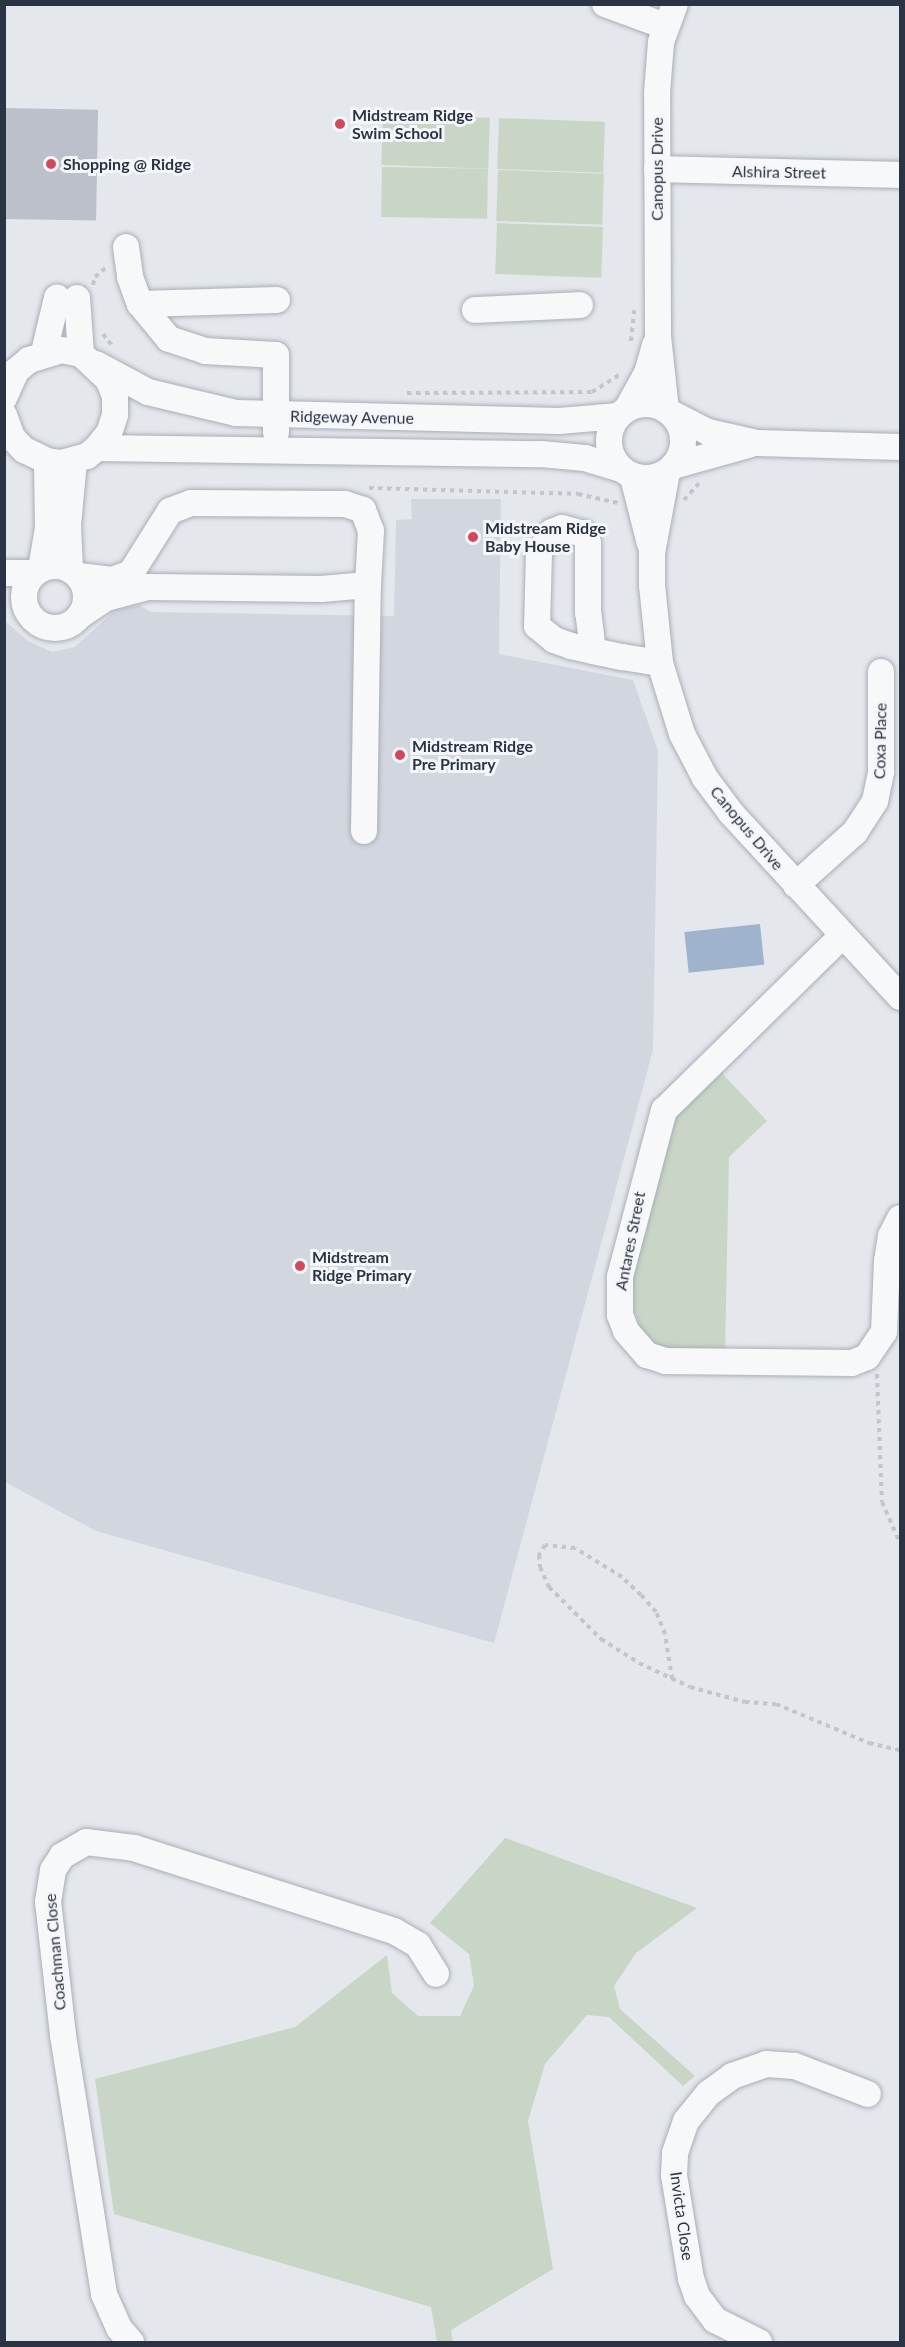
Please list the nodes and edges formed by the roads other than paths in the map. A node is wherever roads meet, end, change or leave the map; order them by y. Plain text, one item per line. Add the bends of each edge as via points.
1 (605, 4) edge
2 (670, 15) edge
3 (657, 169) junction
4 (900, 175) edge
5 (126, 247) dead end
6 (277, 300) dead end
7 (140, 304) junction
8 (580, 305) dead end
9 (475, 309) dead end
10 (658, 336) junction
11 (44, 352) junction
12 (88, 359) junction
13 (10, 375) edge
14 (4, 398) edge
15 (668, 412) junction
16 (622, 413) junction
17 (4, 415) edge
18 (276, 416) junction
19 (757, 443) junction
20 (900, 447) edge
21 (97, 448) junction
22 (14, 450) edge
23 (276, 450) junction
24 (47, 461) junction
25 (74, 461) junction
26 (670, 469) junction
27 (626, 473) junction
28 (152, 540) junction
29 (652, 553) junction
30 (38, 571) junction
31 (4, 573) edge
32 (74, 573) junction
33 (368, 585) junction
34 (183, 588) junction
35 (4, 594) edge
36 (25, 608) junction
37 (81, 615) junction
38 (593, 651) dead end
39 (660, 663) junction
40 (881, 672) dead end
41 (364, 831) dead end
42 (796, 885) junction
43 (843, 935) junction
44 (900, 997) edge
45 (900, 1218) edge
46 (436, 1974) dead end
47 (868, 2094) dead end
48 (724, 2336) edge
49 (131, 2343) edge
50 (759, 2343) edge

1 - 2 street
2 - 3 street, Canopus Drive via 657,93
3 - 4 street, Alshira Street
3 - 10 street, Canopus Drive
5 - 7 street via 130,277
6 - 7 street
7 - 18 street via 169,339 184,345 205,351 276,355
8 - 9 street
10 - 15 street, Canopus Drive
10 - 16 street, Canopus Drive via 647,373
11 - 12 street via 62,350
11 - 12 street via 67,298
11 - 13 street
12 - 18 street, Ridgeway Avenue via 148,392 183,403
12 - 21 street via 108,379 115,396 115,415 109,433
13 - 14 street
15 - 16 street via 649,404
15 - 19 street via 708,432
15 - 26 street via 682,434 680,457
16 - 18 street, Ridgeway Avenue via 559,421
16 - 27 street via 608,437 613,460
17 - 22 street
18 - 23 street
19 - 20 street
19 - 26 street
21 - 23 street, Ridgeway Avenue
21 - 25 street
22 - 24 street
23 - 27 street, Ridgeway Avenue via 553,455 585,458
24 - 25 street
24 - 30 street via 48,528
25 - 32 street via 68,525
26 - 27 street via 657,477
26 - 29 street, Canopus Drive
27 - 29 street, Canopus Drive
28 - 32 street via 138,567 122,578
28 - 33 street via 170,511 191,503 345,504 363,510 368,517 372,549
28 - 34 street via 162,570
29 - 39 street, Canopus Drive via 654,631
30 - 31 street
30 - 32 street via 60,566
30 - 36 street via 27,583
32 - 37 street via 85,588
33 - 34 street via 321,589
33 - 41 street
34 - 37 street via 122,592
35 - 36 street
36 - 37 street via 40,625 51,628 62,627
38 - 39 street
39 - 42 street, Canopus Drive via 682,734 705,778
40 - 42 street, Coxa Place via 881,772 875,801 855,832
42 - 43 street, Canopus Drive
43 - 44 street, Canopus Drive
43 - 45 street, Antares Street via 664,1110 620,1277 620,1315 635,1344 647,1355 665,1361 834,1366 867,1357 884,1332 891,1236
46 - 49 street, Coachman Close via 418,1945 394,1931 134,1848 86,1842 62,1856 53,1870 48,1902 63,2035 104,2294 119,2328
47 - 48 street, Invicta Close via 795,2066 766,2064 732,2076 709,2093 686,2121 675,2153 674,2175 691,2279
48 - 50 street, Invicta Close

